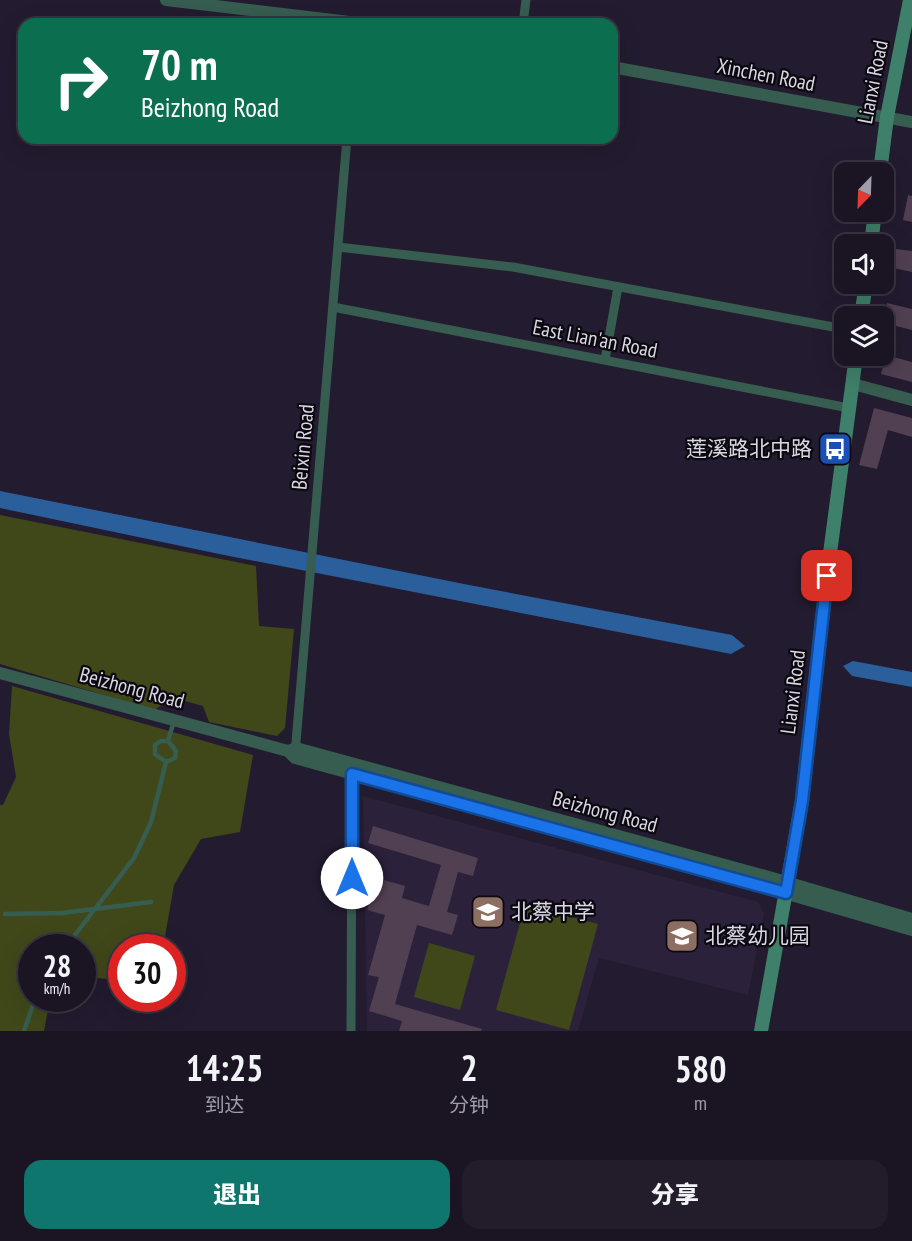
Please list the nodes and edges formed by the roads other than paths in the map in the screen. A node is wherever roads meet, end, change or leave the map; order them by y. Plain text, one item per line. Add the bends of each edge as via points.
1 (166, 0) edge
2 (526, 0) edge
3 (910, 0) edge
4 (318, 18) edge
5 (524, 18) edge
6 (618, 68) edge
7 (886, 117) junction
8 (912, 122) edge
9 (347, 144) edge
10 (881, 162) edge
11 (338, 247) junction
12 (618, 287) junction
13 (333, 308) junction
14 (834, 327) edge
15 (605, 360) junction
16 (855, 366) edge
17 (852, 384) junction
18 (912, 400) edge
19 (849, 408) junction
20 (0, 673) edge
21 (174, 720) junction
22 (168, 741) junction
23 (293, 752) junction
24 (166, 762) junction
25 (352, 774) junction
26 (787, 888) junction
27 (151, 902) dead end
28 (98, 907) junction
29 (5, 914) dead end
30 (912, 919) edge
31 (912, 930) edge
32 (76, 934) edge
33 (31, 1012) edge
34 (24, 1031) edge
35 (351, 1031) edge
36 (761, 1031) edge

1 - 4 street
2 - 5 street
3 - 7 main road, Lianxi Road
6 - 7 street, Xinchen Road
7 - 8 street, Xinchen Road
7 - 10 main road, Lianxi Road
9 - 11 street, Beixin Road
11 - 12 street via 488,264
11 - 13 street, Beixin Road
12 - 14 street
12 - 15 street
13 - 15 street, East Lian'an Road
13 - 23 street, Beixin Road
15 - 19 street, East Lian'an Road
16 - 17 main road, Lianxi Road
17 - 18 street
17 - 19 main road, Lianxi Road
19 - 26 main road, Lianxi Road via 802,801
20 - 21 street, Beizhong Road
21 - 22 lane
21 - 23 street, Beizhong Road
22 - 24 lane via 176,751 175,758
22 - 24 lane via 155,746 155,754
23 - 25 street, Beizhong Road
23 - 26 street, Beizhong Road
24 - 28 lane via 151,822 134,858
25 - 26 street, Beizhong Road
25 - 35 street
26 - 30 street, Beizhong Road
26 - 31 street, Beizhong Road
26 - 36 main road, Lianxi Road
27 - 28 lane
28 - 29 lane via 62,913
28 - 32 lane
33 - 34 lane

